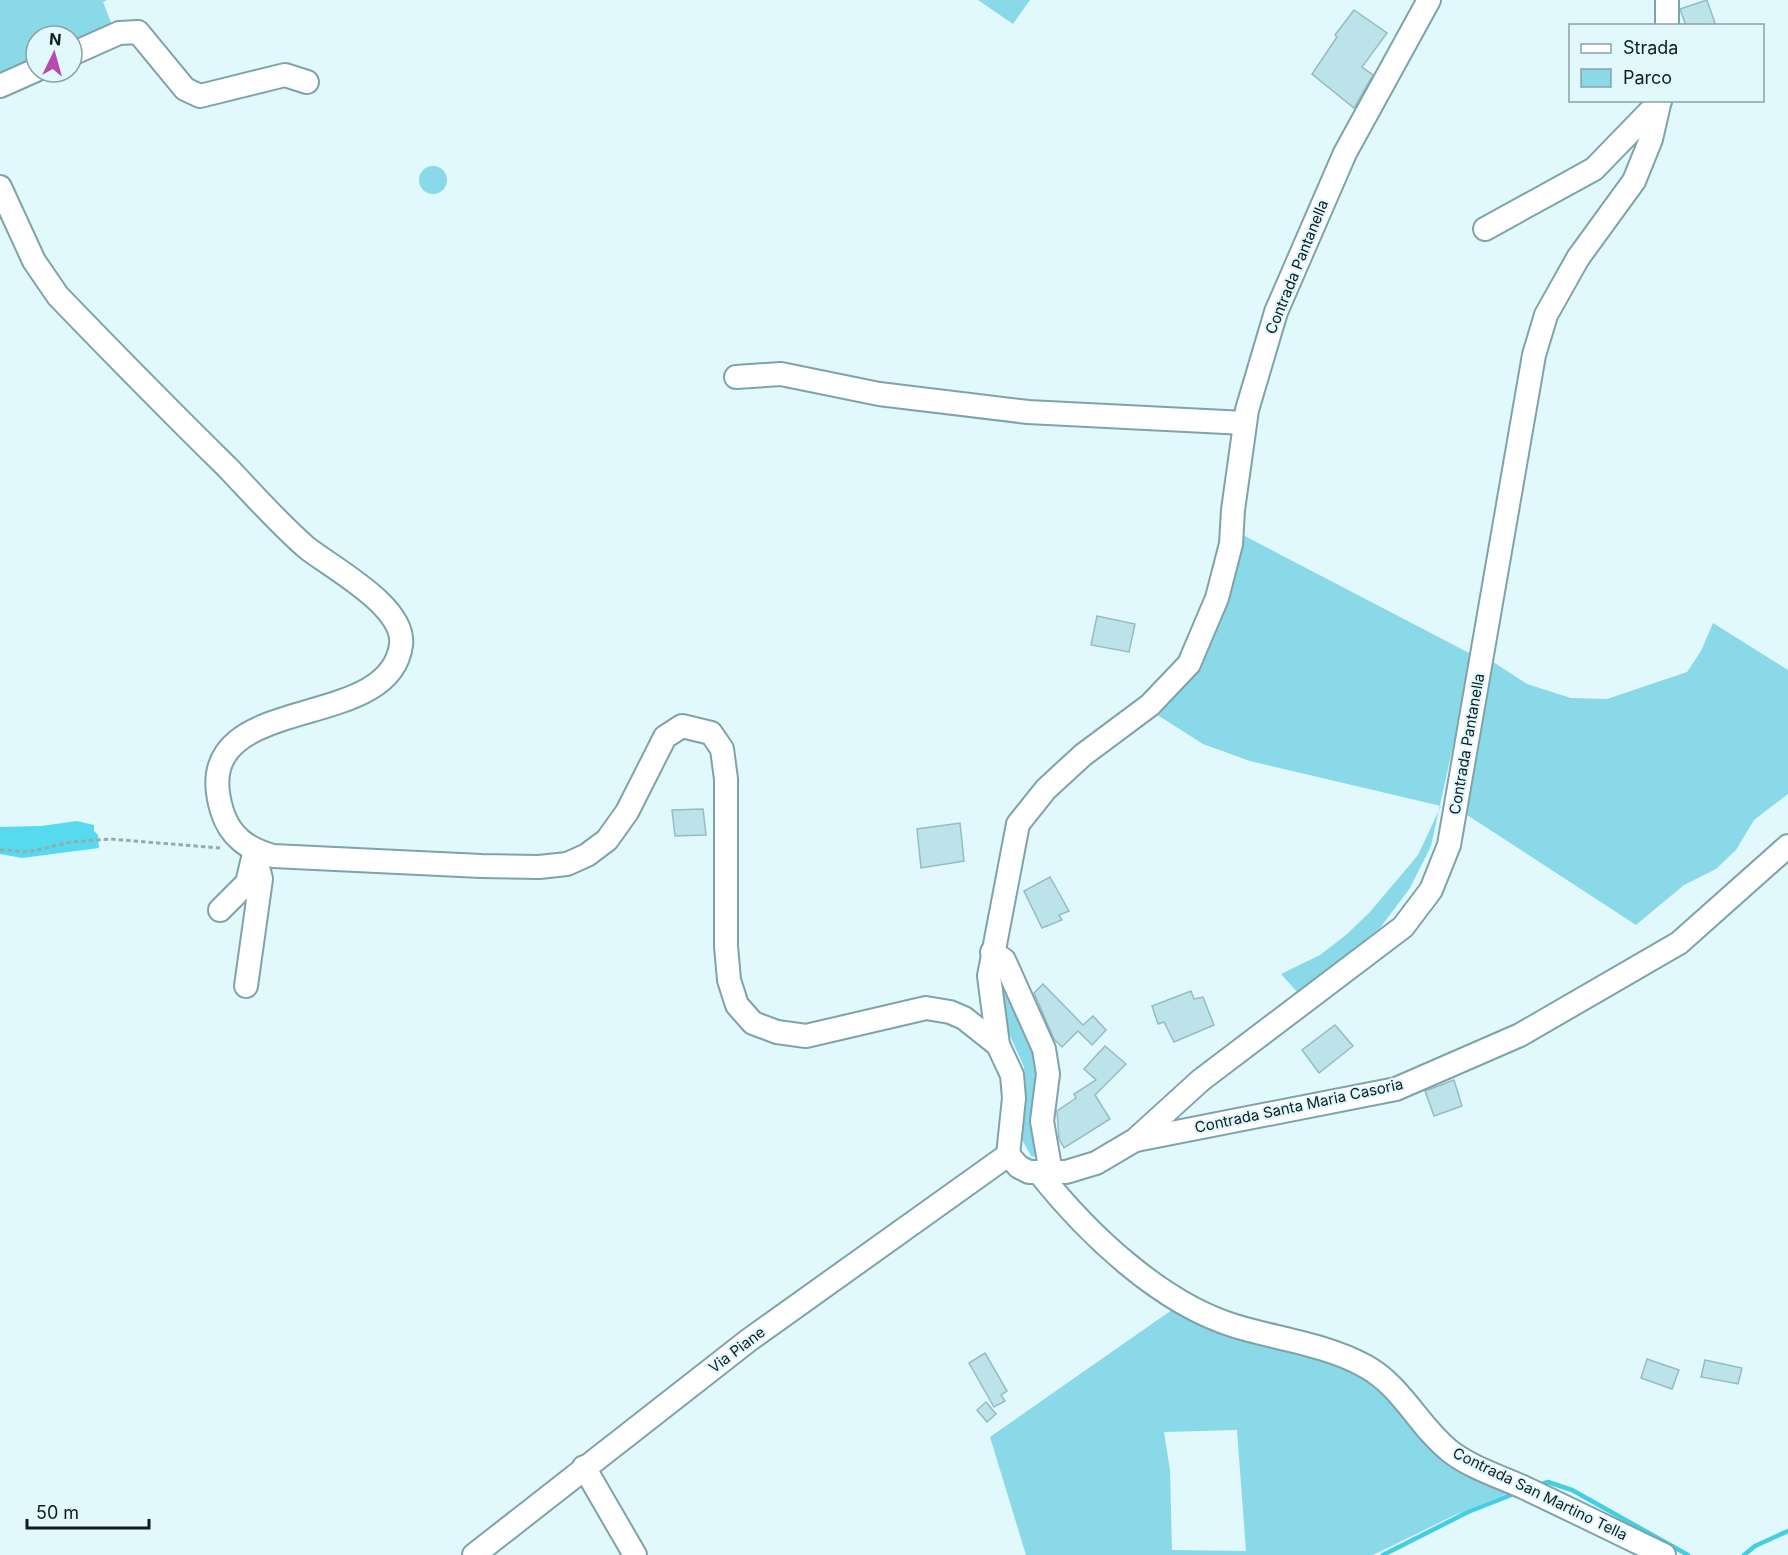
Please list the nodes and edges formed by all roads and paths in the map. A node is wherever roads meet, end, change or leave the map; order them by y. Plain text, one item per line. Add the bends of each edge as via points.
1 (1429, 0) edge
2 (1667, 0) edge
3 (1667, 24) edge
4 (84, 49) edge
5 (24, 75) edge
6 (307, 82) dead end
7 (0, 86) edge
8 (1659, 102) edge
9 (1660, 102) edge
10 (0, 187) edge
11 (1485, 229) dead end
12 (736, 376) dead end
13 (1245, 423) junction
14 (246, 846) junction
15 (1788, 846) edge
16 (0, 850) edge
17 (220, 910) dead end
18 (992, 952) junction
19 (246, 986) dead end
20 (998, 1045) junction
21 (1135, 1140) junction
22 (1008, 1155) junction
23 (1046, 1173) junction
24 (584, 1467) junction
25 (474, 1555) edge
26 (635, 1555) edge
27 (1664, 1555) edge

1 - 13 street, Contrada Pantanella via 1345,153 1313,226 1276,312
2 - 3 street
4 - 6 street via 119,33 138,32 185,89 200,96 285,75
5 - 7 street
8 - 11 street via 1594,169
9 - 21 street, Contrada Pantanella via 1651,139 1634,181 1578,258 1546,315 1534,355 1449,845 1431,890 1403,927 1201,1080
10 - 14 street via 34,261 58,296 306,546 387,607 400,631 401,644 394,668 376,687 248,733 228,750 216,774 218,799 225,820
12 - 13 street via 781,374 879,394 1028,412
13 - 18 street, Contrada Pantanella via 1231,544 1217,598 1189,664 1150,705 1046,789 1018,825
14 - 16 path via 214,849 110,839 71,842 28,852
14 - 17 street via 247,883
14 - 19 street via 261,879
14 - 20 street via 273,856 481,866 567,864 607,840 627,812 665,737 682,726 696,728 711,733 722,749 726,779 729,980 737,1005 753,1023 777,1032 806,1036 926,1008 939,1009 964,1018
15 - 21 street, Contrada Santa Maria Casoria via 1679,943 1520,1035 1395,1089
18 - 20 street, Contrada Pantanella via 988,976
18 - 23 street via 1004,960 1044,1049 1048,1074 1042,1121
20 - 22 street via 1011,1075 1014,1098
21 - 23 street, Contrada Pantanella via 1096,1163
22 - 23 street via 1019,1167
22 - 24 street, Via Piane via 749,1340
23 - 27 street, Contrada San Martino Tella via 1064,1203 1107,1245 1169,1294 1234,1326 1335,1353 1365,1366 1389,1383 1452,1453
24 - 25 street, Via Piane
24 - 26 street

